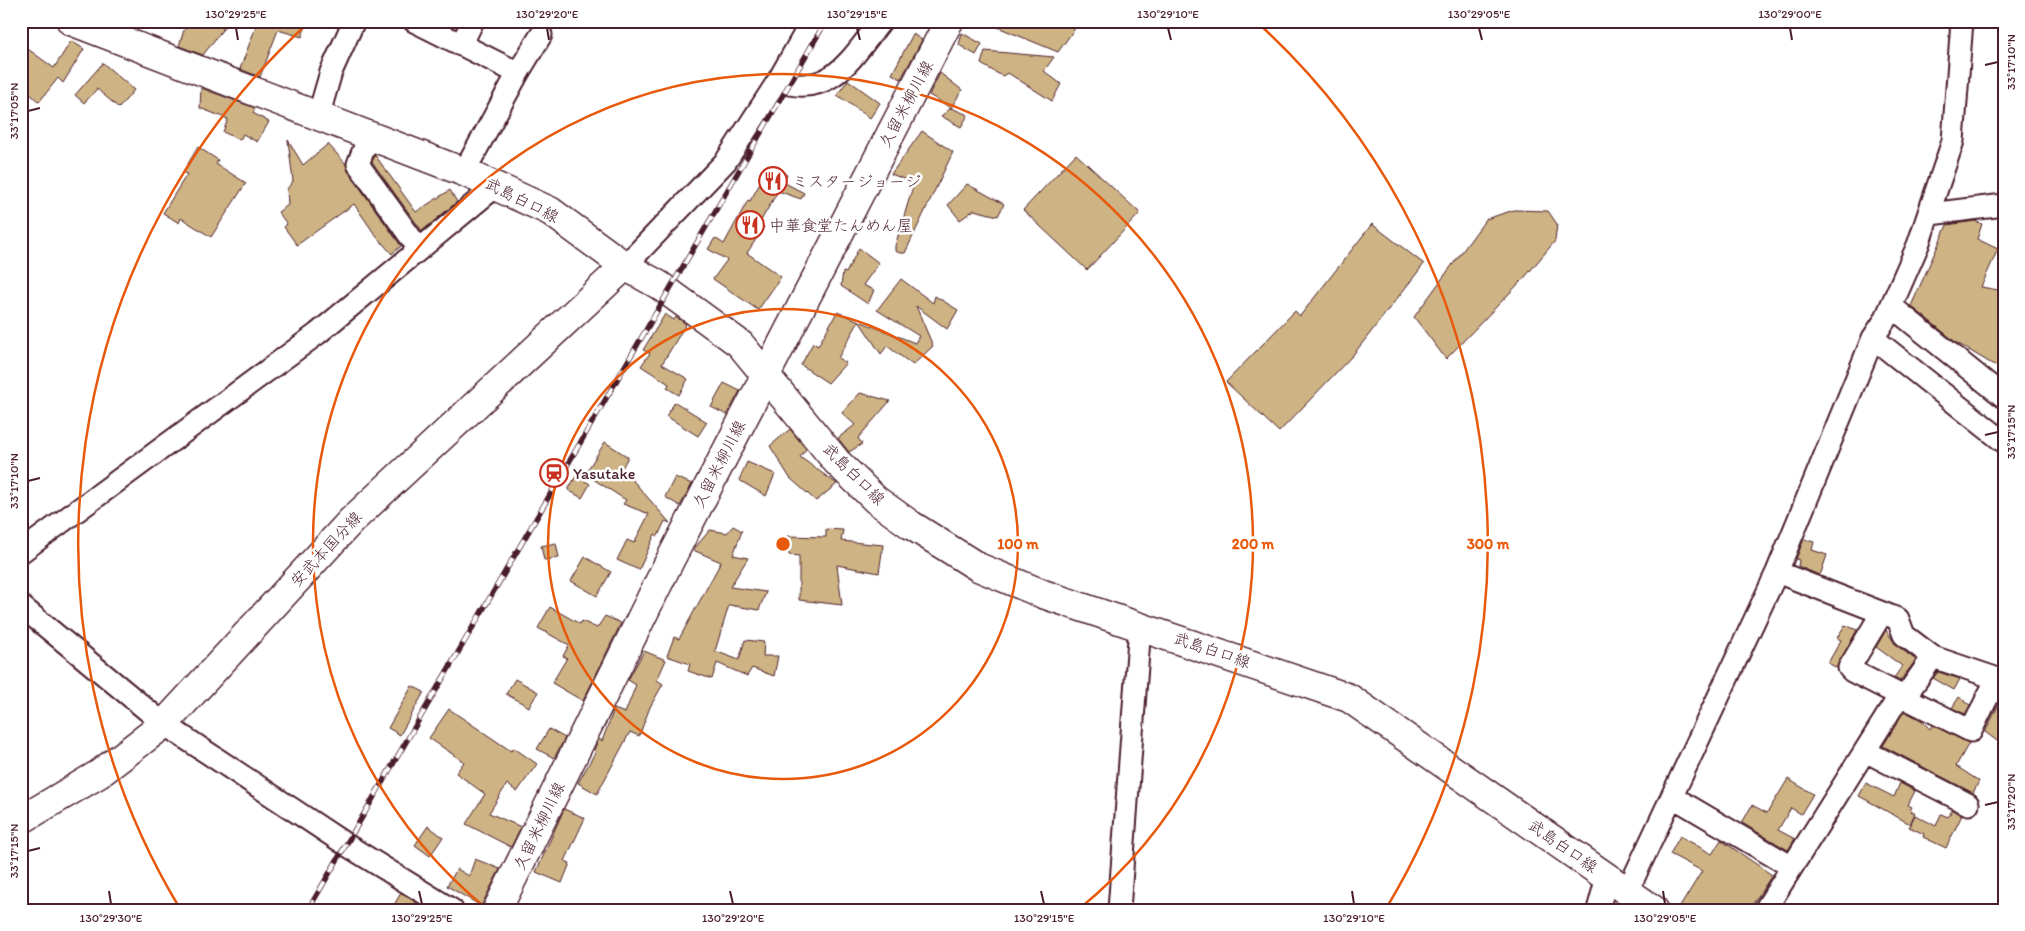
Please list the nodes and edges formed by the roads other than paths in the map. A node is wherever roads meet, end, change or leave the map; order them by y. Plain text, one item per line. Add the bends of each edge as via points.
1 (71, 21) edge
2 (354, 21) edge
3 (414, 21) edge
4 (474, 21) edge
5 (812, 21) edge
6 (881, 21) edge
7 (949, 21) edge
8 (1962, 21) edge
9 (542, 35) dead end
10 (461, 45) junction
11 (518, 73) junction
12 (778, 81) junction
13 (318, 117) junction
14 (369, 136) junction
15 (464, 172) junction
16 (496, 186) junction
17 (2004, 205) edge
18 (1930, 214) junction
19 (419, 249) junction
20 (625, 266) junction
21 (1888, 313) junction
22 (1873, 338) junction
23 (766, 373) junction
24 (2004, 397) edge
25 (2004, 442) edge
26 (21, 552) edge
27 (1777, 572) junction
28 (21, 606) edge
29 (1882, 613) junction
30 (1140, 625) junction
31 (1933, 657) junction
32 (2000, 680) edge
33 (1902, 696) junction
34 (164, 724) junction
35 (1865, 751) junction
36 (1673, 797) junction
37 (1968, 804) dead end
38 (21, 820) edge
39 (1792, 867) junction
40 (1617, 883) junction
41 (452, 910) edge
42 (497, 910) edge
43 (1119, 910) edge
44 (1598, 910) edge
45 (1654, 910) edge
46 (1765, 910) edge

1 - 13 main road, 武島白口線
2 - 13 street via 331,72
3 - 10 street
4 - 10 street
5 - 12 street
6 - 12 street via 828,80 810,86
7 - 23 main road, 久留米柳川線
8 - 18 street via 1953,142
9 - 11 street
10 - 11 street
11 - 15 street
12 - 20 street via 726,161
13 - 14 main road, 武島白口線
14 - 15 main road, 武島白口線
14 - 19 street via 358,164
15 - 16 main road, 武島白口線
16 - 19 street
16 - 20 main road, 武島白口線 via 550,211
17 - 18 street
18 - 21 street
19 - 26 street via 317,334
20 - 23 main road, 武島白口線 via 658,285 740,344
20 - 34 main road, 安武本国分線 via 351,521
21 - 22 street
21 - 24 street
22 - 25 street
22 - 27 street
23 - 30 main road, 武島白口線 via 837,462 876,500 911,525 978,567 1043,594
23 - 42 main road, 久留米柳川線
27 - 29 street
27 - 36 street
28 - 34 street
29 - 31 street via 1898,619 1904,635
29 - 33 street via 1849,668
30 - 40 main road, 武島白口線 via 1349,698
30 - 43 street
31 - 32 street
31 - 33 street
32 - 33 street via 1971,731
33 - 35 street
34 - 38 main road, 安武本国分線 via 99,774
34 - 41 street via 345,844
35 - 37 street
35 - 39 street
36 - 39 street
36 - 40 street
39 - 46 street
40 - 44 street
40 - 45 main road, 武島白口線

